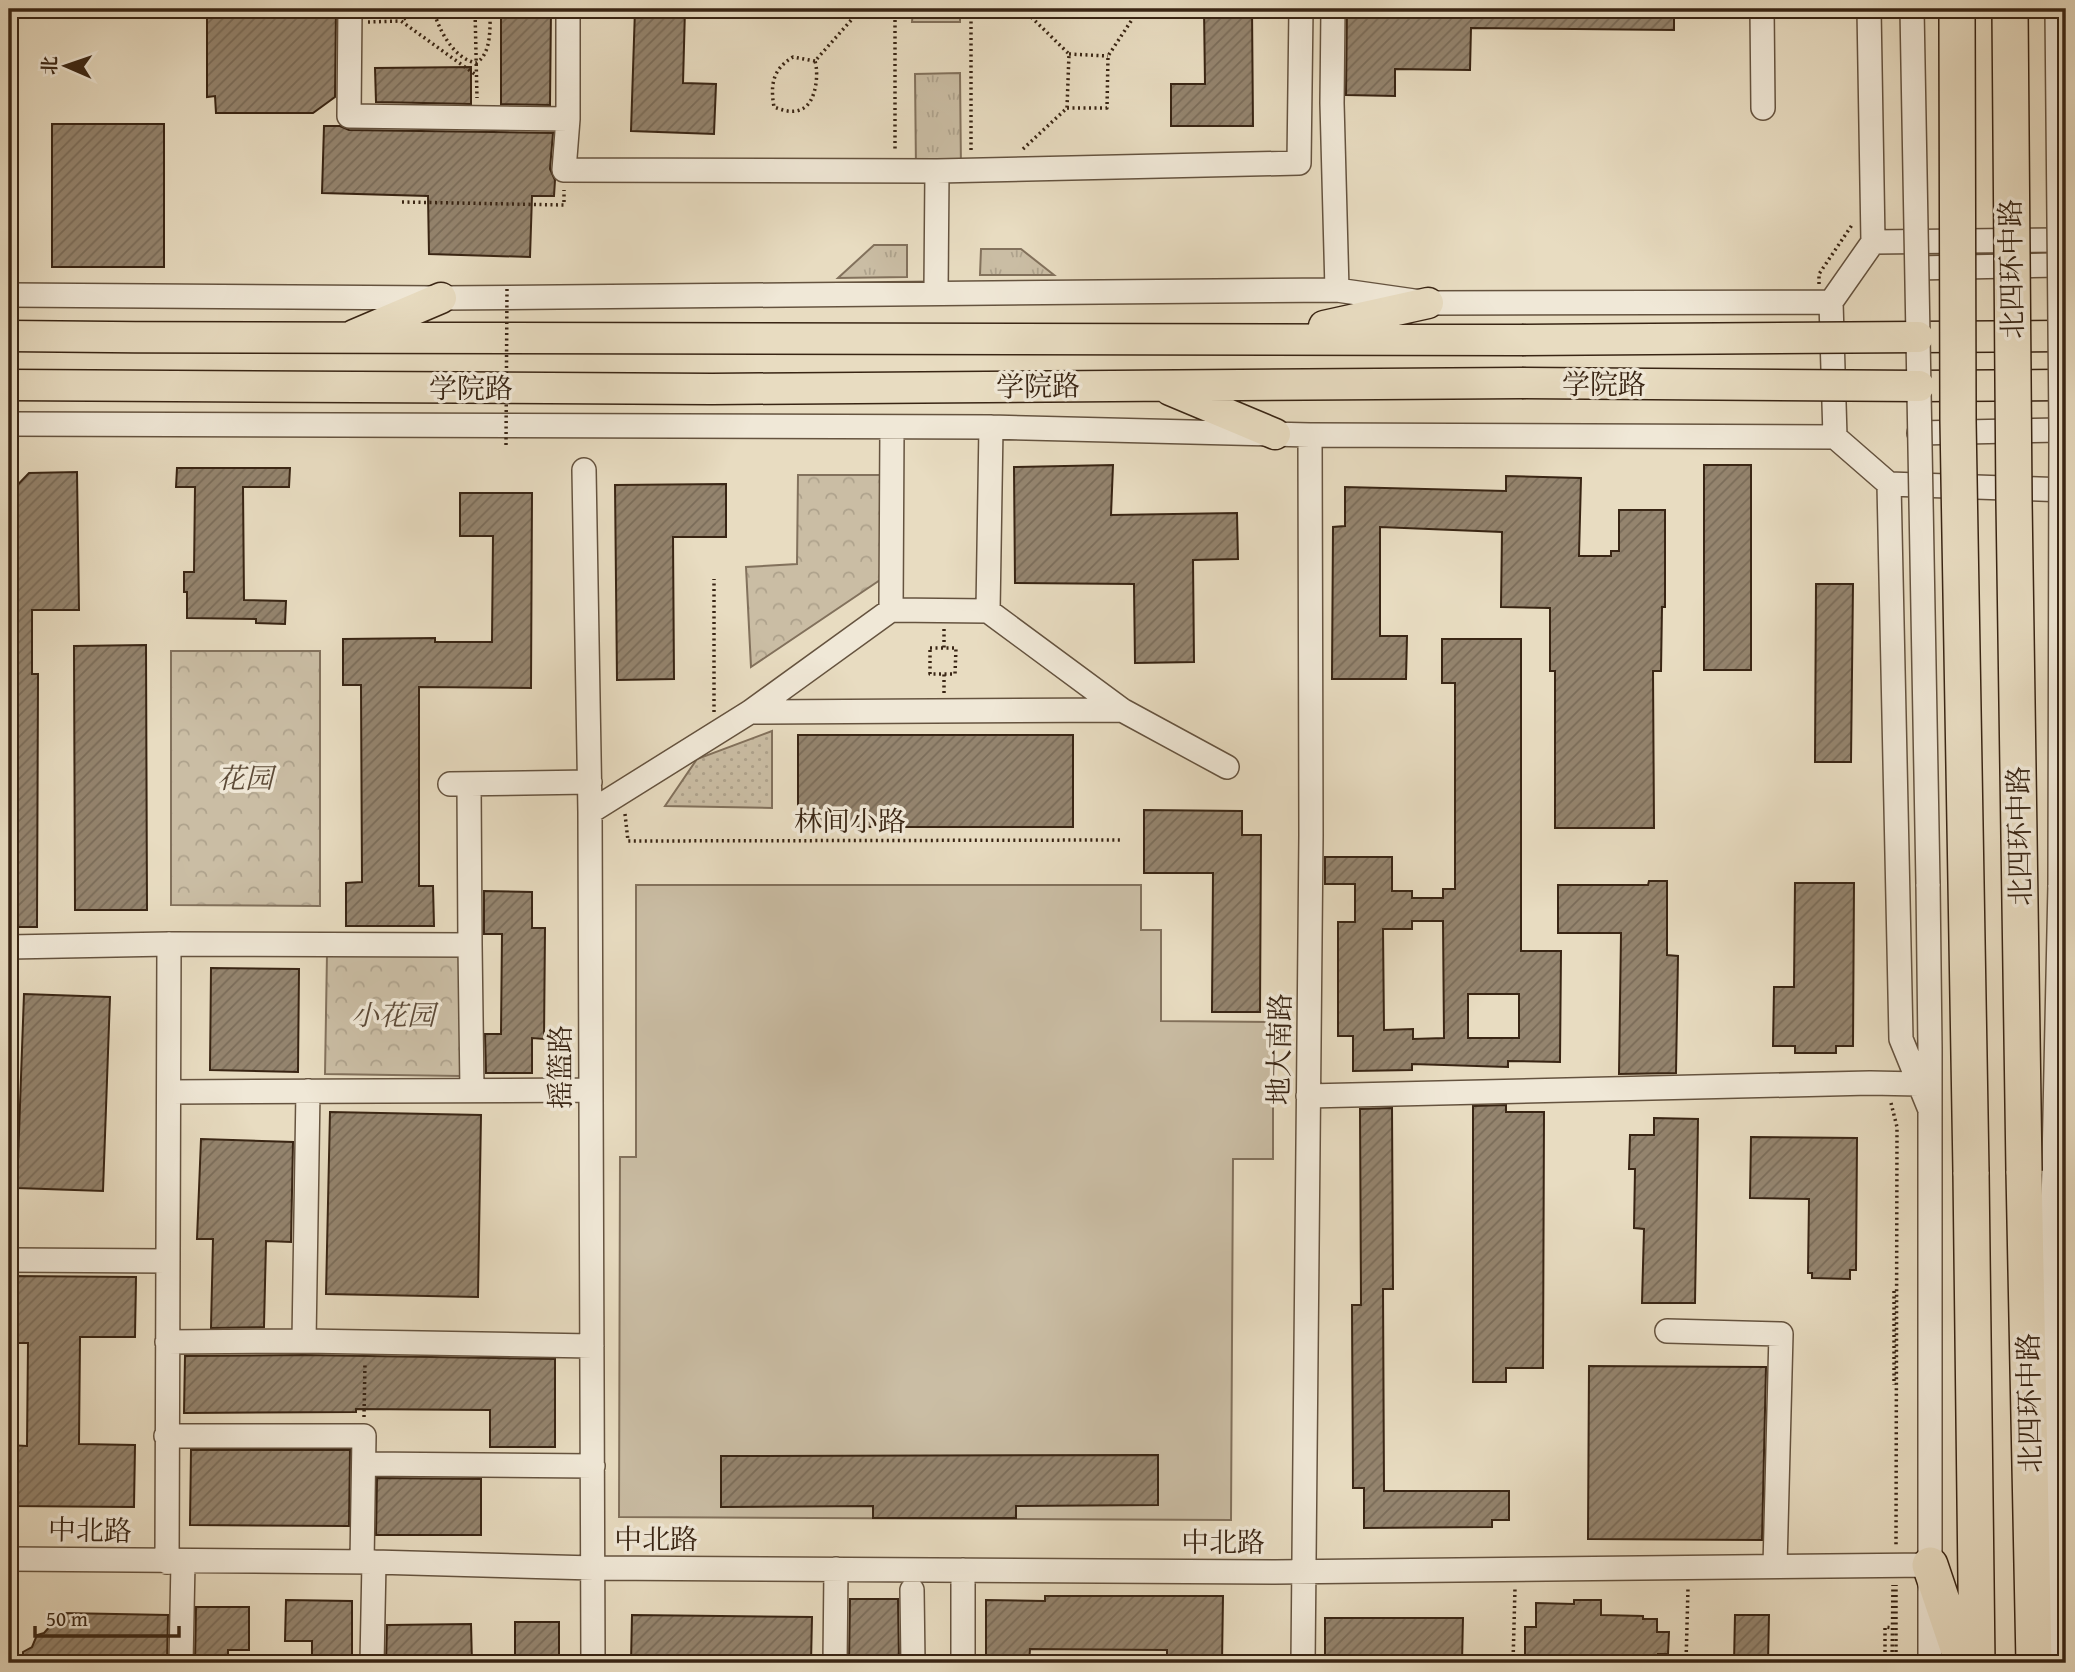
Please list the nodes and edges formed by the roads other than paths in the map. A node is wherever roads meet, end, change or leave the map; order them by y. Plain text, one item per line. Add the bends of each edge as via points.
1 (568, 9) edge
2 (1301, 9) edge
3 (1333, 9) edge
4 (1762, 9) edge
5 (1869, 9) edge
6 (1912, 9) edge
7 (1957, 9) edge
8 (2010, 9) edge
9 (2057, 9) edge
10 (350, 16) edge
11 (1763, 108) dead end
12 (568, 119) junction
13 (937, 171) junction
14 (1873, 233) junction
15 (2066, 240) edge
16 (2059, 265) junction
17 (1917, 268) junction
18 (1337, 289) junction
19 (936, 292) junction
20 (9, 295) edge
21 (441, 298) junction
22 (1826, 302) junction
23 (1428, 303) junction
24 (9, 336) edge
25 (2063, 336) edge
26 (1918, 337) junction
27 (1272, 338) junction
28 (343, 340) junction
29 (9, 385) edge
30 (1157, 385) junction
31 (2063, 385) edge
32 (1919, 386) junction
33 (9, 424) edge
34 (892, 427) junction
35 (991, 427) junction
36 (2061, 430) junction
37 (1275, 433) junction
38 (1919, 433) junction
39 (1310, 435) junction
40 (1835, 437) junction
41 (584, 471) dead end
42 (1889, 484) junction
43 (2066, 490) edge
44 (891, 610) junction
45 (988, 611) junction
46 (1122, 709) junction
47 (750, 712) junction
48 (1227, 767) dead end
49 (590, 782) junction
50 (590, 812) junction
51 (169, 944) junction
52 (470, 945) junction
53 (9, 947) edge
54 (2061, 1033) edge
55 (1919, 1084) junction
56 (471, 1090) junction
57 (590, 1090) junction
58 (308, 1091) junction
59 (170, 1092) junction
60 (1308, 1096) junction
61 (1930, 1111) junction
62 (9, 1260) edge
63 (168, 1261) junction
64 (1667, 1331) dead end
65 (304, 1341) junction
66 (167, 1342) junction
67 (592, 1346) junction
68 (166, 1436) junction
69 (364, 1464) junction
70 (593, 1466) junction
71 (2049, 1503) junction
72 (9, 1559) edge
73 (175, 1562) junction
74 (368, 1562) junction
75 (1930, 1565) junction
76 (1775, 1566) junction
77 (594, 1568) junction
78 (836, 1569) junction
79 (963, 1570) junction
80 (1304, 1572) junction
81 (912, 1590) dead end
82 (181, 1663) edge
83 (372, 1663) edge
84 (593, 1663) edge
85 (835, 1663) edge
86 (913, 1663) edge
87 (963, 1663) edge
88 (1303, 1663) edge
89 (1930, 1663) edge
90 (1963, 1663) edge
91 (1977, 1663) edge
92 (2036, 1663) edge
93 (2057, 1663) edge

1 - 12 street
2 - 13 street via 1299,163
3 - 18 street
4 - 11 street
5 - 14 street
6 - 17 street, bridge
7 - 91 highway, 北四环中路, bridge via 1958,420
8 - 92 highway, 北四环中路, bridge via 2013,474
9 - 16 street, 北四环中路, bridge
10 - 12 street via 349,116
12 - 13 street via 564,170
13 - 19 street
14 - 15 street
14 - 22 street
16 - 17 street, bridge
16 - 25 street, 北四环中路, bridge
17 - 26 street, bridge
18 - 19 street
18 - 23 street
19 - 21 street
20 - 21 street
21 - 28 main road
22 - 23 street
22 - 40 street
23 - 27 main road
24 - 28 main road, 学院路
25 - 26 main road, 学院路, bridge
25 - 31 street, 北四环中路, bridge
26 - 27 main road, 学院路, bridge
26 - 32 street, bridge
27 - 28 main road, 学院路
29 - 30 main road, 学院路 via 712,389
30 - 32 main road, 学院路, bridge
30 - 37 main road
31 - 32 main road, 学院路, bridge
31 - 36 street, 北四环中路, bridge
32 - 38 street, bridge
33 - 34 street, 学院路
34 - 35 street, 学院路
34 - 44 street
35 - 37 street, 学院路
35 - 45 street
36 - 38 street, bridge
36 - 54 street, 北四环中路, bridge
37 - 39 street, 学院路
38 - 61 street, bridge
39 - 40 street, 学院路
39 - 60 street, 地大南路
40 - 42 street
41 - 49 street, 摇篮路
42 - 43 street
42 - 55 street via 1901,1039
44 - 45 street
44 - 47 street
45 - 46 street
46 - 47 street
46 - 48 street
47 - 50 street
49 - 50 street, 摇篮路
49 - 52 street via 460,784
50 - 57 street, 摇篮路
51 - 52 street
51 - 53 street
51 - 59 street
52 - 56 street
54 - 71 street, 北四环中路
55 - 60 street
55 - 61 street
56 - 57 street
56 - 58 street
57 - 67 street, 摇篮路
58 - 59 street
58 - 65 street
59 - 63 street
60 - 80 street, 地大南路
61 - 75 street
62 - 63 street
63 - 66 street
64 - 76 street via 1781,1334
65 - 66 street
65 - 67 street
66 - 68 street
67 - 70 street, 摇篮路
68 - 69 street via 364,1436
68 - 73 street
69 - 70 street
69 - 74 street
70 - 77 street, 摇篮路
71 - 92 highway
71 - 93 street, 北四环中路
72 - 73 street, 中北路
73 - 74 street, 中北路
73 - 82 street
74 - 77 street, 中北路
74 - 83 street
75 - 76 street, 中北路
75 - 89 street
75 - 90 highway
76 - 80 street, 中北路
77 - 78 street, 中北路
77 - 84 street, 摇篮路
78 - 79 street, 中北路
78 - 85 street
79 - 80 street, 中北路
79 - 87 street
80 - 88 street, 地大南路
81 - 86 street

